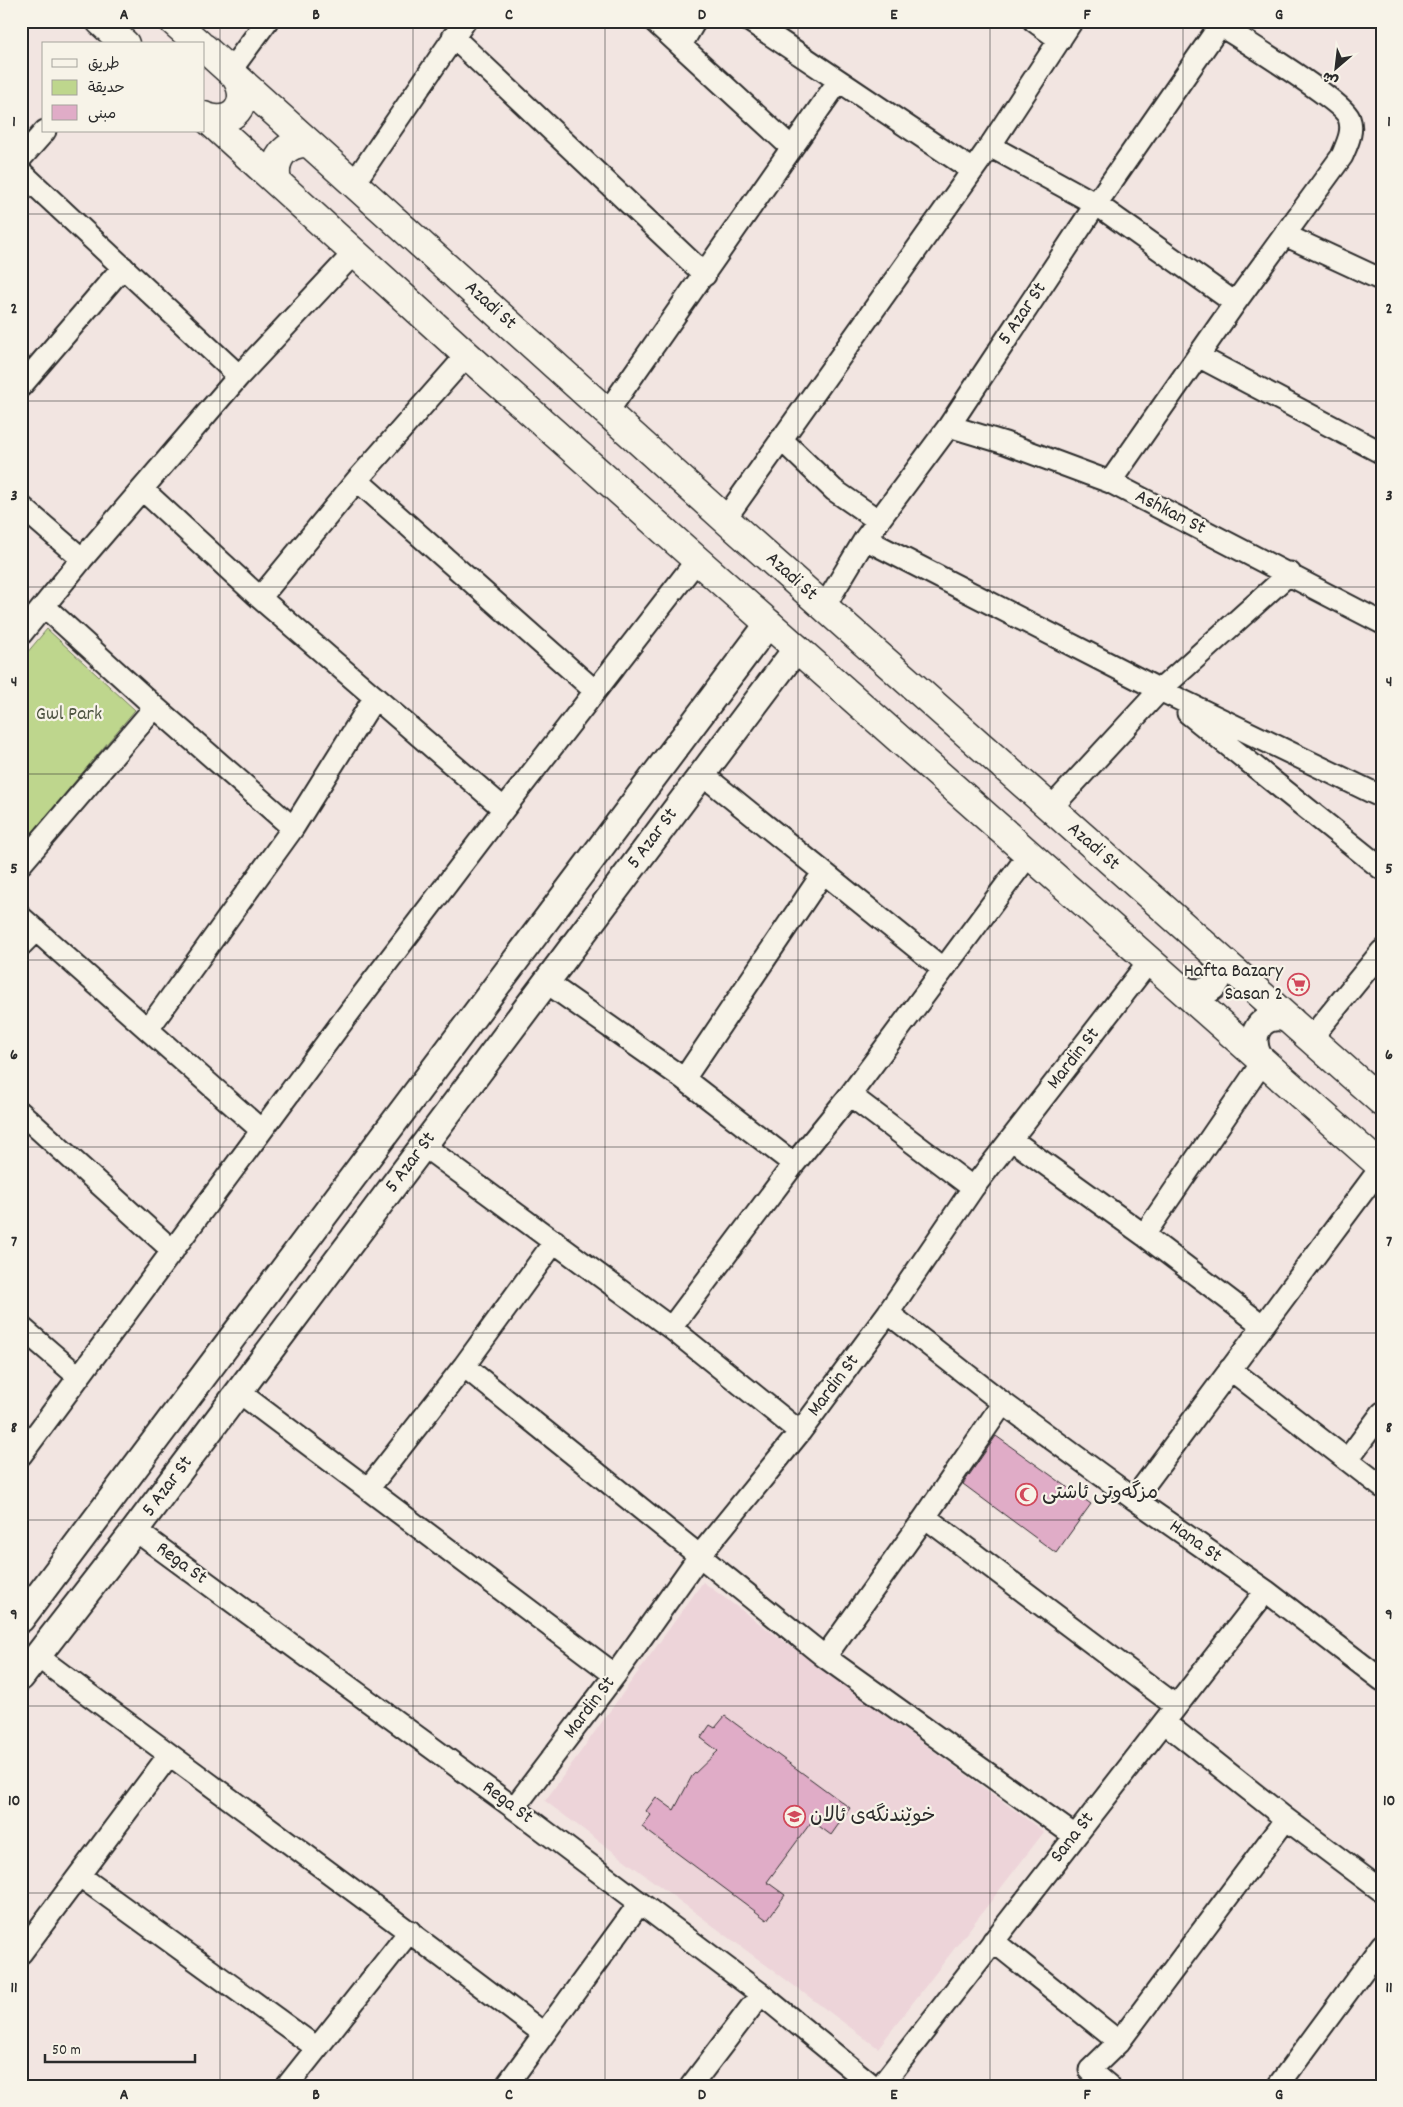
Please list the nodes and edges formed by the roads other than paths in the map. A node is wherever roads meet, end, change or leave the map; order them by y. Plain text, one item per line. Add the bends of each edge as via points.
1 (100, 21) edge
2 (174, 21) edge
3 (267, 21) edge
4 (654, 21) edge
5 (695, 21) edge
6 (750, 21) edge
7 (1034, 21) edge
8 (1072, 21) edge
9 (1222, 23) edge
10 (459, 29) edge
11 (1060, 40) junction
12 (122, 42) edge
13 (197, 42) edge
14 (681, 45) junction
15 (205, 49) edge
16 (234, 75) junction
17 (838, 82) junction
18 (205, 116) edge
19 (44, 132) edge
20 (309, 143) junction
21 (990, 146) junction
22 (792, 148) junction
23 (21, 158) edge
24 (972, 170) junction
25 (21, 172) edge
26 (277, 182) junction
27 (354, 183) junction
28 (1096, 204) junction
29 (1286, 235) junction
30 (354, 253) junction
31 (123, 268) junction
32 (705, 275) junction
33 (1382, 280) edge
34 (1235, 303) junction
35 (467, 355) junction
36 (1198, 356) junction
37 (239, 376) junction
38 (21, 386) edge
39 (608, 412) junction
40 (949, 426) junction
41 (781, 439) junction
42 (1382, 453) edge
43 (356, 480) junction
44 (1110, 482) junction
45 (142, 489) junction
46 (21, 506) edge
47 (725, 519) junction
48 (879, 521) junction
49 (865, 539) junction
50 (82, 559) junction
51 (697, 560) junction
52 (1290, 573) junction
53 (260, 598) junction
54 (45, 607) junction
55 (824, 607) junction
56 (1382, 622) edge
57 (769, 623) junction
58 (21, 634) edge
59 (797, 648) junction
60 (1160, 690) junction
61 (595, 691) junction
62 (375, 697) junction
63 (155, 707) junction
64 (702, 774) junction
65 (1382, 797) edge
66 (504, 809) junction
67 (1050, 809) junction
68 (293, 828) junction
69 (1030, 854) junction
70 (21, 864) edge
71 (1382, 870) edge
72 (823, 873) junction
73 (29, 923) edge
74 (21, 945) edge
75 (1211, 950) junction
76 (1382, 950) edge
77 (1150, 960) junction
78 (943, 969) junction
79 (546, 982) junction
80 (1181, 988) junction
81 (1291, 1020) junction
82 (148, 1029) junction
83 (1312, 1038) junction
84 (1261, 1058) junction
85 (684, 1079) junction
86 (850, 1095) junction
87 (1382, 1102) edge
88 (21, 1113) edge
89 (262, 1130) junction
90 (1012, 1140) junction
91 (424, 1146) junction
92 (794, 1164) junction
93 (1382, 1167) edge
94 (974, 1188) junction
95 (335, 1201) junction
96 (364, 1225) junction
97 (1144, 1235) junction
98 (554, 1241) junction
99 (173, 1251) junction
100 (888, 1313) junction
101 (1262, 1325) junction
102 (21, 1327) edge
103 (671, 1328) junction
104 (464, 1366) junction
105 (1230, 1368) junction
106 (79, 1377) junction
107 (239, 1392) junction
108 (1003, 1403) junction
109 (1382, 1413) edge
110 (800, 1432) junction
111 (21, 1455) edge
112 (1346, 1460) junction
113 (1382, 1487) edge
114 (368, 1489) junction
115 (1134, 1500) junction
116 (925, 1517) junction
117 (135, 1530) junction
118 (700, 1555) junction
119 (1266, 1592) junction
120 (21, 1619) edge
121 (37, 1656) junction
122 (825, 1657) junction
123 (616, 1675) junction
124 (21, 1677) edge
125 (1382, 1680) edge
126 (1170, 1714) junction
127 (169, 1755) junction
128 (514, 1808) junction
129 (1286, 1819) junction
130 (1075, 1836) junction
131 (80, 1876) junction
132 (1382, 1891) edge
133 (639, 1904) junction
134 (410, 1931) junction
135 (993, 1942) junction
136 (1382, 1945) edge
137 (21, 1953) edge
138 (761, 1994) junction
139 (543, 2033) junction
140 (1119, 2042) junction
141 (317, 2048) junction
142 (1084, 2078) edge
143 (287, 2086) edge
144 (506, 2086) edge
145 (691, 2086) edge
146 (873, 2086) edge
147 (881, 2086) edge
148 (1109, 2086) edge
149 (1278, 2086) edge

1 - 12 highway
2 - 13 highway
3 - 16 street
4 - 14 street
5 - 14 street
6 - 17 street
7 - 11 street
8 - 11 street
9 - 28 street, 5 Azar St
9 - 29 street via 1334,100 1349,117 1350,135 1342,156
10 - 27 street
10 - 32 street
11 - 21 street
14 - 22 street
15 - 16 highway, Azadi St
16 - 18 highway via 243,93 239,108 228,118 213,120
16 - 20 highway, Azadi St
17 - 22 street
17 - 24 street
18 - 26 highway
19 - 23 street
20 - 26 highway via 292,145 279,157 275,174
20 - 27 highway, Azadi St
21 - 24 street
21 - 28 street
22 - 32 street
24 - 41 street
25 - 31 street
26 - 30 highway
27 - 39 highway, Azadi St
28 - 34 street
28 - 40 street, 5 Azar St
29 - 33 street
29 - 34 street
30 - 35 highway
30 - 37 street
31 - 37 street
31 - 38 street
32 - 39 street
34 - 36 street
35 - 43 street
35 - 51 highway
36 - 42 street
36 - 44 street
37 - 45 street
39 - 47 highway, Azadi St
40 - 44 street, Ashkan St
40 - 48 street, 5 Azar St
41 - 47 street
41 - 48 street via 834,490
43 - 53 street
43 - 61 street
44 - 52 street, Ashkan St
45 - 50 street
45 - 53 street
46 - 50 street
47 - 55 highway, Azadi St
48 - 49 street, 5 Azar St
49 - 55 street, 5 Azar St
49 - 60 street
50 - 54 street
51 - 57 highway
51 - 61 street
52 - 56 street, Ashkan St
52 - 60 street
53 - 62 street
54 - 58 street
54 - 63 street
55 - 67 highway, Azadi St
57 - 59 highway
57 - 95 main road, 5 Azar St
59 - 64 main road, 5 Azar St
59 - 69 highway
60 - 65 street
60 - 67 street
60 - 71 street
61 - 66 street
62 - 66 street
62 - 68 street
63 - 68 street
63 - 70 street
64 - 72 street
64 - 79 main road, 5 Azar St
66 - 89 street
67 - 75 highway, Azadi St
68 - 82 street
69 - 77 highway
69 - 78 street
72 - 78 street
72 - 85 street
73 - 74 street
73 - 82 street
75 - 80 main road via 1220,966 1220,976 1215,984 1199,993
75 - 81 highway, Azadi St
76 - 83 street
77 - 80 highway
77 - 90 street, Mardin St
78 - 86 street
79 - 85 street
79 - 91 main road, 5 Azar St
80 - 84 highway
81 - 83 highway, Azadi St
81 - 84 main road via 1275,1017 1260,1025 1254,1040
82 - 89 street
83 - 87 highway, Azadi St
84 - 93 highway
84 - 97 street
85 - 92 street
86 - 92 street
86 - 94 street
88 - 99 street
89 - 99 street
90 - 94 street, Mardin St
90 - 97 street
91 - 96 main road, 5 Azar St
91 - 98 street
92 - 103 street
93 - 101 street
94 - 100 street, Mardin St
95 - 96 main road
95 - 120 main road, 5 Azar St
96 - 107 main road, 5 Azar St
97 - 101 street
98 - 103 street
98 - 104 street
99 - 106 street
100 - 108 street, Hana St
100 - 110 street, Mardin St
101 - 105 street
102 - 106 street
103 - 110 street
104 - 114 street
104 - 118 street
105 - 112 street
105 - 115 street
106 - 111 street
107 - 114 street
107 - 117 main road, 5 Azar St
108 - 115 street, Hana St
108 - 116 street
109 - 112 street
110 - 118 street, Mardin St
112 - 113 street
114 - 123 street
115 - 119 street, Hana St
116 - 122 street
116 - 126 street
117 - 121 main road, 5 Azar St
117 - 128 street, Rega St
118 - 122 street
118 - 123 street, Mardin St
119 - 125 street, Hana St
119 - 126 street, Sana St
121 - 124 main road, 5 Azar St
121 - 127 street
122 - 130 street
123 - 128 street, Mardin St
126 - 129 street
126 - 130 street, Sana St
127 - 131 street
127 - 134 street
128 - 133 street, Rega St
129 - 132 street
129 - 140 street
130 - 135 street, Sana St
131 - 137 street
131 - 141 street
133 - 138 street, Rega St
133 - 139 street
134 - 139 street
134 - 141 street
135 - 140 street
135 - 147 street, Sana St
136 - 149 street
138 - 145 street
138 - 146 street, Rega St
139 - 144 street
140 - 142 street
141 - 143 street
142 - 148 street

